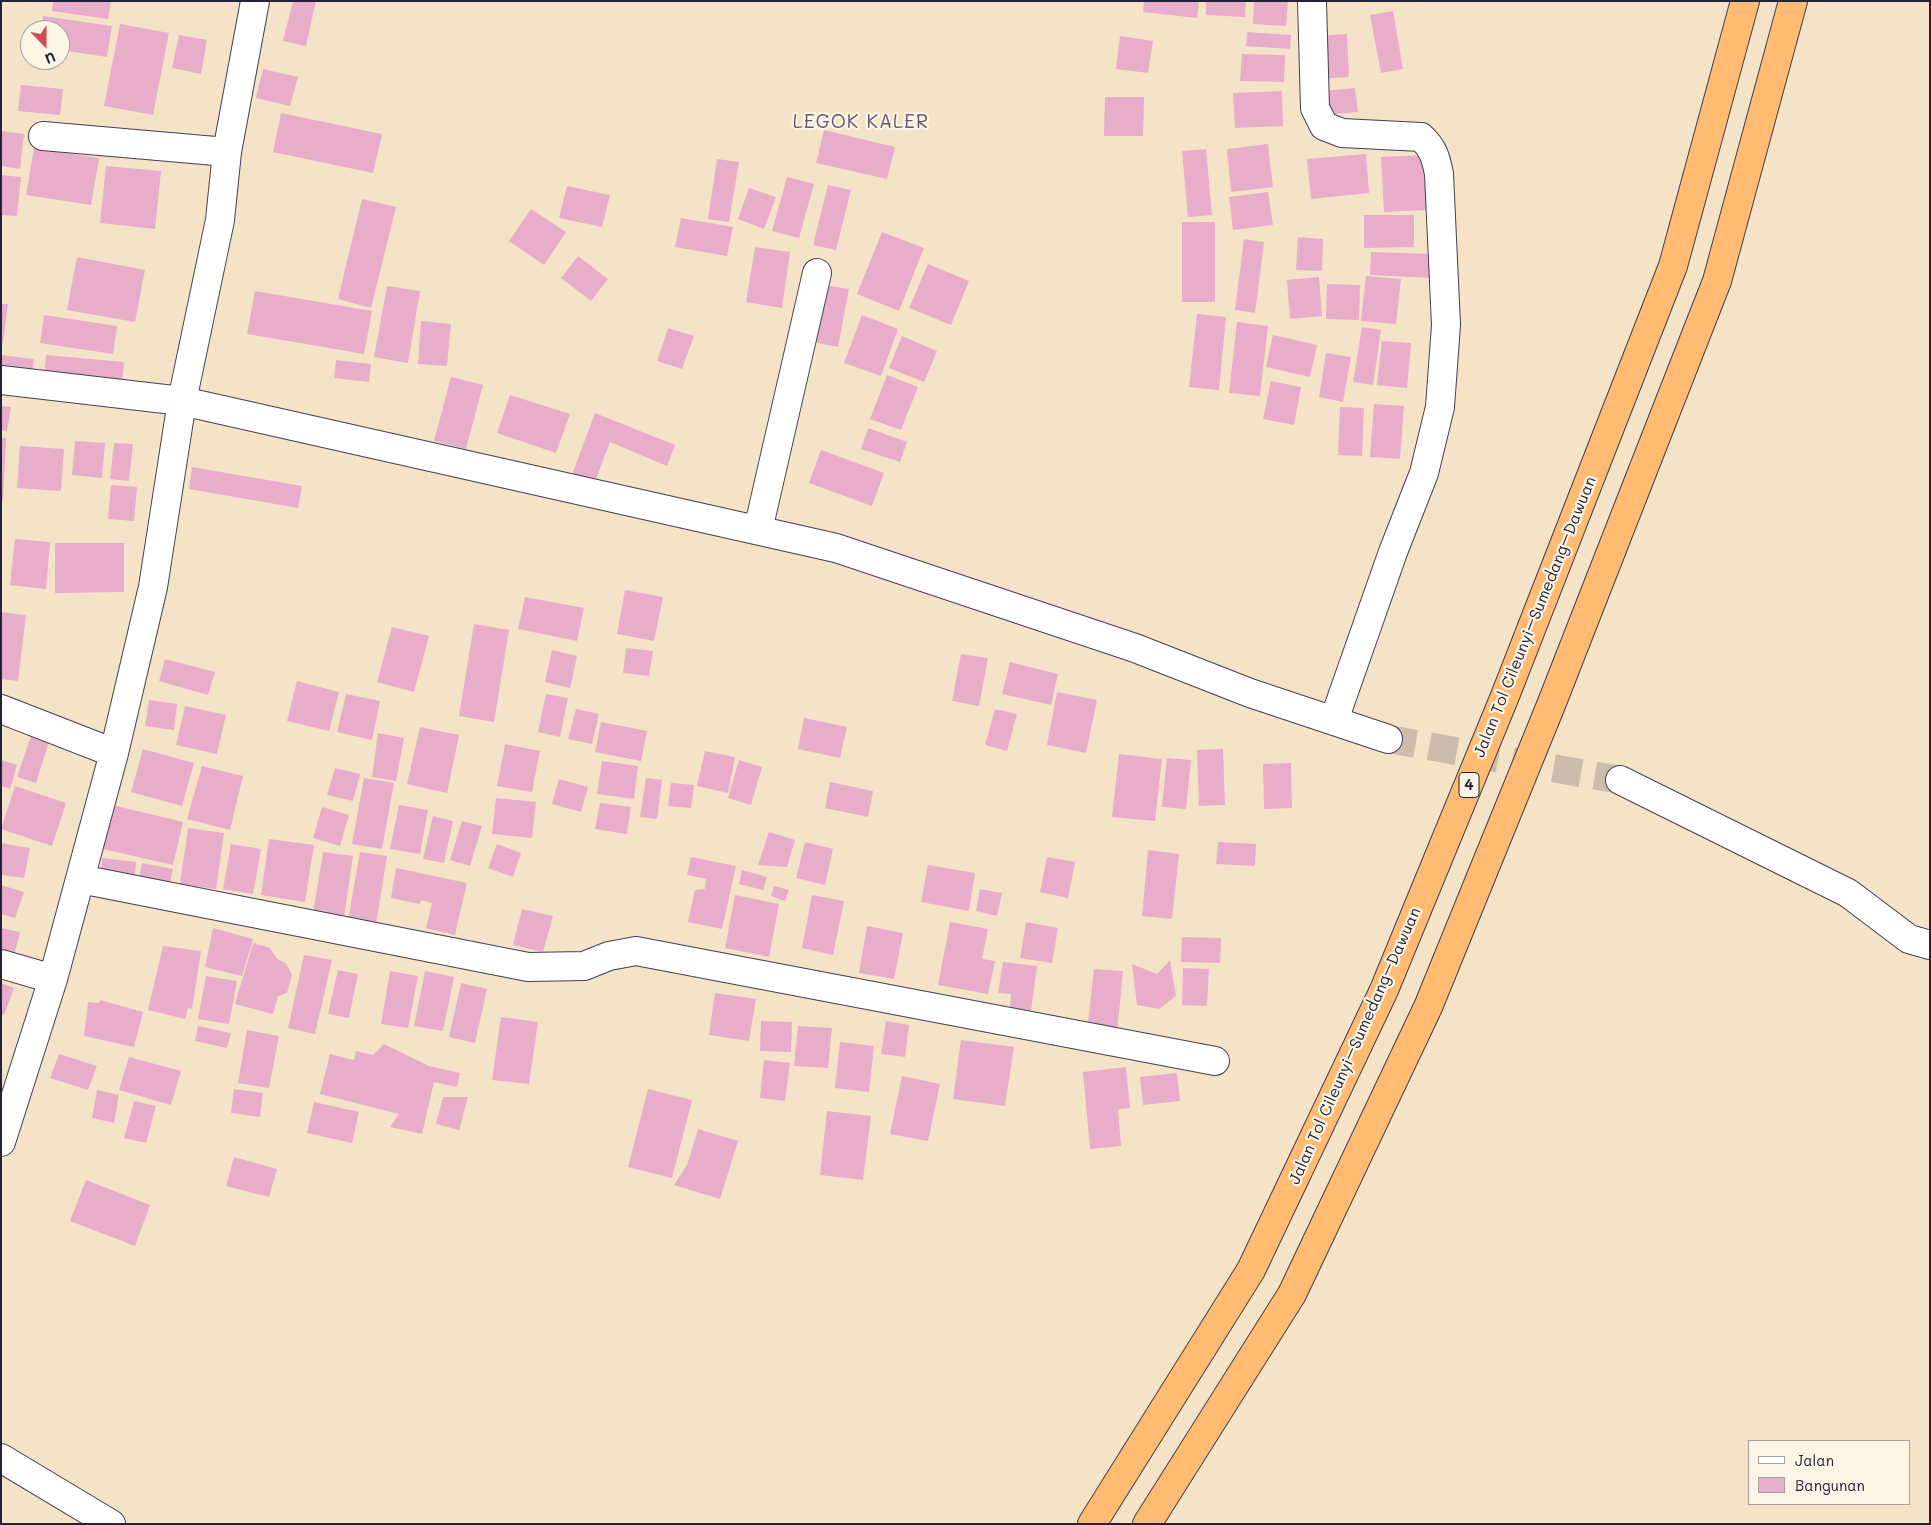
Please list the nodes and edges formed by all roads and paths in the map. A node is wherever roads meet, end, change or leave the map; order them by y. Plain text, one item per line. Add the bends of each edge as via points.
1 (255, 1) edge
2 (1312, 1) edge
3 (1745, 1) edge
4 (1793, 1) edge
5 (43, 136) dead end
6 (227, 152) junction
7 (817, 273) dead end
8 (1, 380) edge
9 (182, 401) junction
10 (758, 530) junction
11 (1, 709) edge
12 (1334, 720) junction
13 (1388, 739) tunnel mouth
14 (114, 753) junction
15 (1620, 780) tunnel mouth
16 (80, 879) junction
17 (1930, 945) edge
18 (1, 964) edge
19 (53, 979) junction
20 (1214, 1062) dead end
21 (1, 1142) edge
22 (1, 1458) edge
23 (111, 1524) edge
24 (1092, 1524) edge
25 (1147, 1524) edge

1 - 6 street
2 - 12 street via 1315,108 1324,126 1342,133 1421,137 1435,156 1439,174 1446,325 1440,407 1424,473
3 - 24 highway, Jalan Tol Cileunyi–Sumedang–Dawuan / 4 via 1673,266 1505,696 1384,990 1251,1270
4 - 25 highway via 1717,282 1428,1007 1292,1294
5 - 6 street
6 - 9 street via 220,220
7 - 10 street
8 - 9 street
9 - 10 street
9 - 14 street via 153,586
10 - 12 street via 836,548 1135,648 1250,693
11 - 14 street
12 - 13 street
14 - 16 street
15 - 17 street via 1848,893 1909,939
16 - 19 street
16 - 20 street via 528,967 584,966 609,956 636,951
18 - 19 street
19 - 21 street
22 - 23 street

